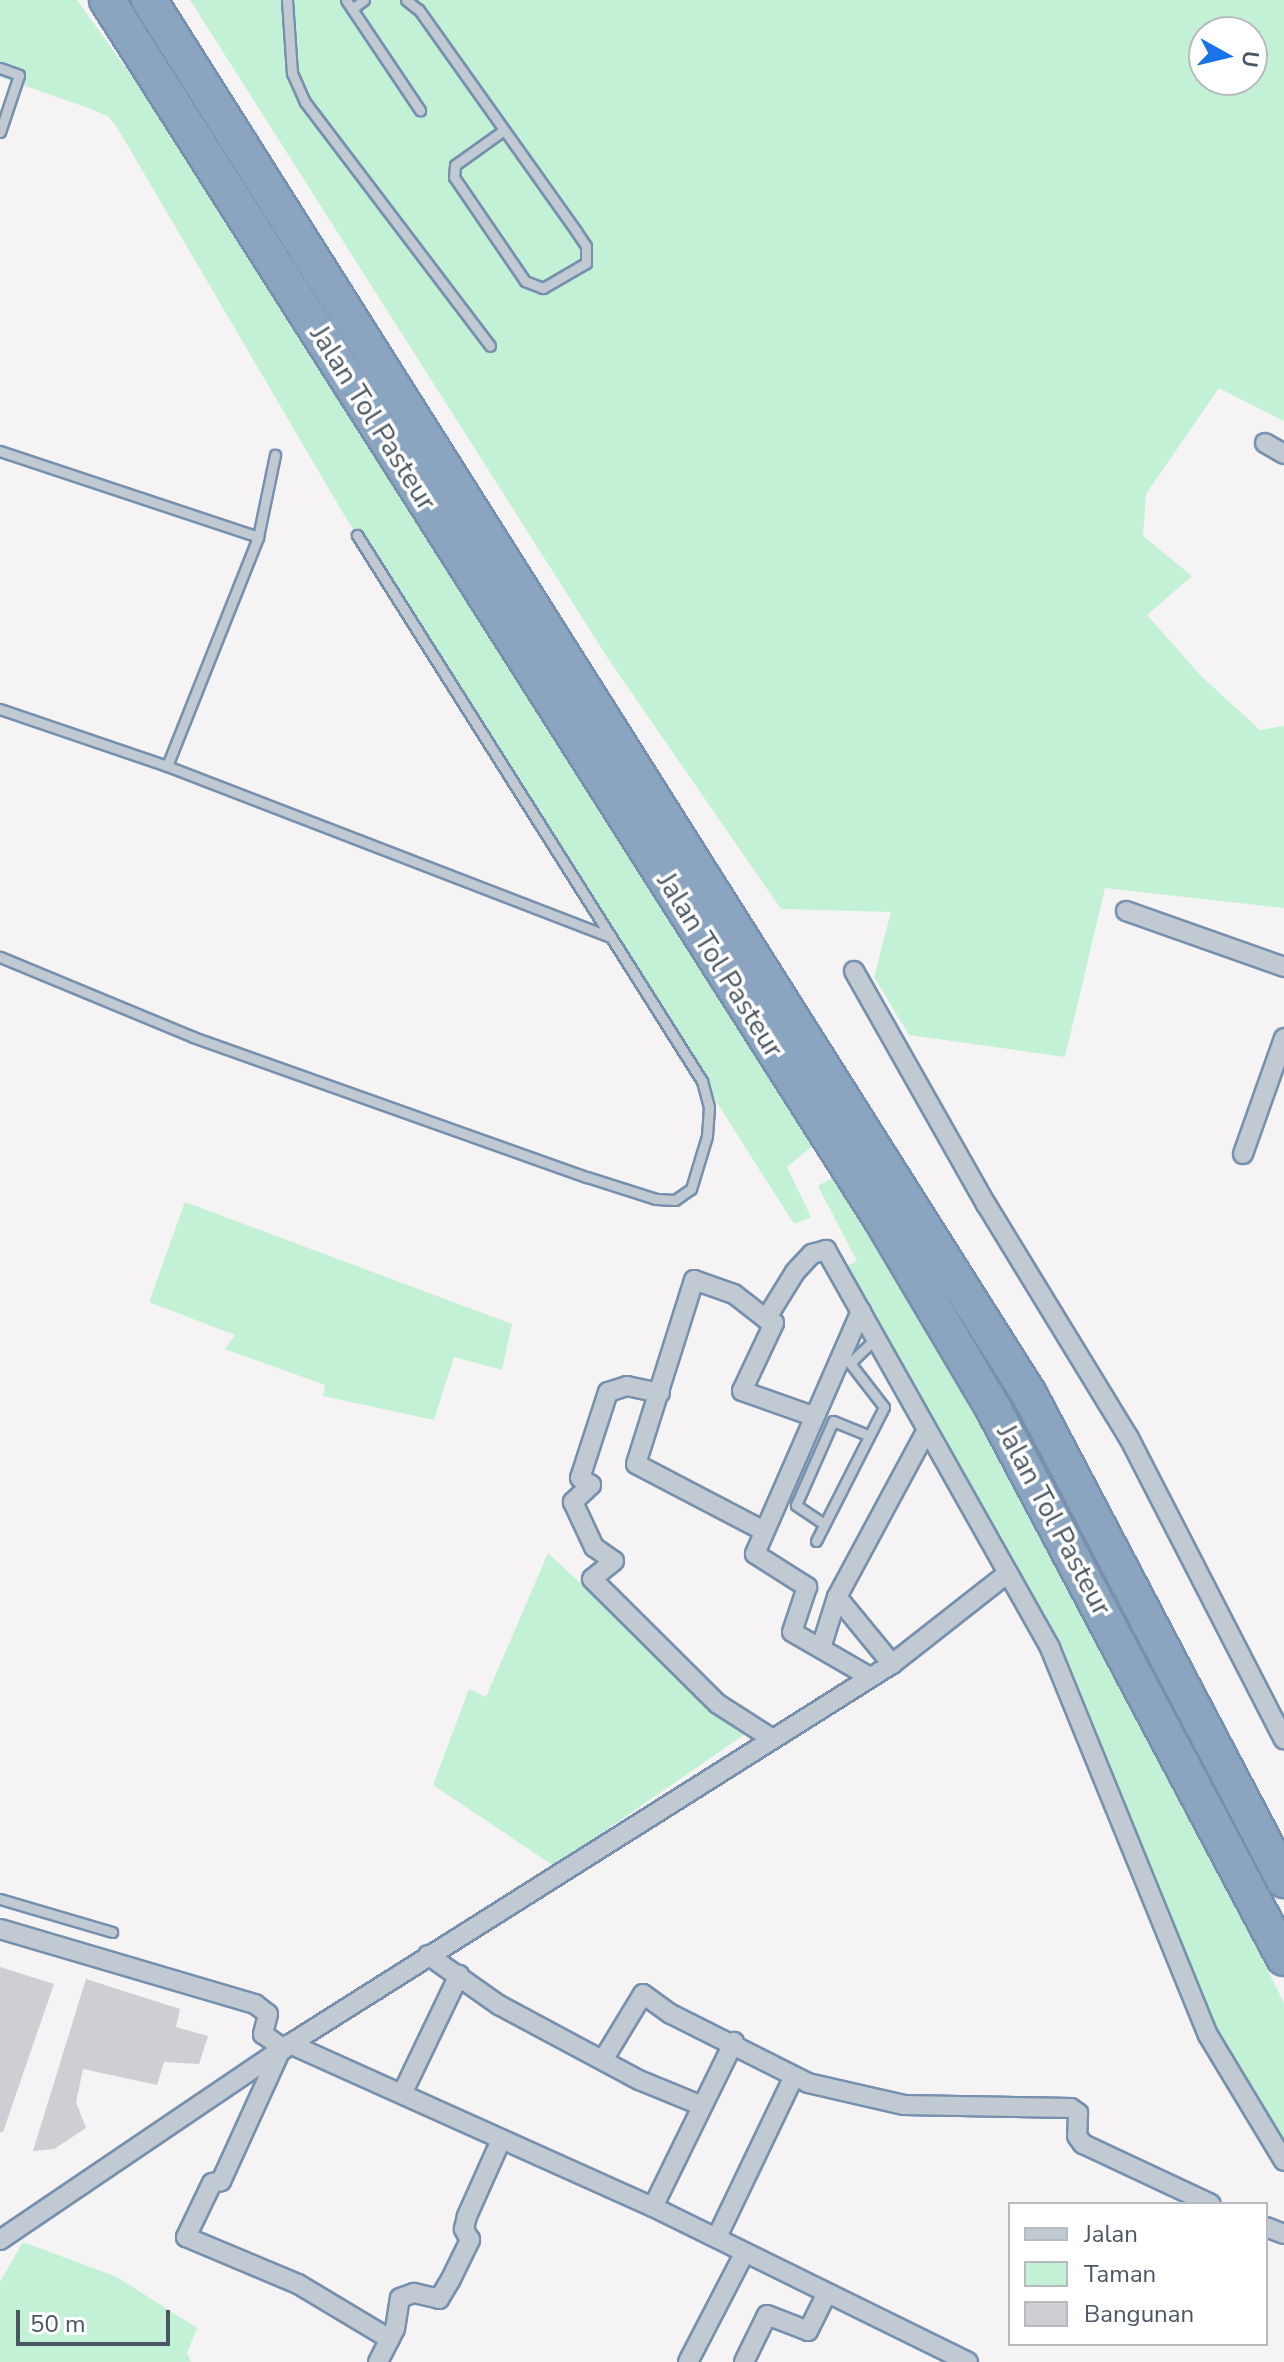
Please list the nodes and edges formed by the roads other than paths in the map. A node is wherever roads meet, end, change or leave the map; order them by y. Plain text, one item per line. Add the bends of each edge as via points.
1 (107, 0) edge
2 (149, 0) edge
3 (287, 0) edge
4 (364, 0) edge
5 (406, 0) edge
6 (349, 4) edge
7 (0, 68) edge
8 (420, 110) dead end
9 (504, 130) junction
10 (0, 132) edge
11 (490, 346) dead end
12 (1265, 443) dead end
13 (0, 451) edge
14 (1284, 454) edge
15 (275, 455) dead end
16 (357, 535) dead end
17 (258, 537) junction
18 (0, 709) edge
19 (167, 766) junction
20 (1126, 911) dead end
21 (610, 937) junction
22 (0, 957) edge
23 (1284, 967) edge
24 (854, 971) dead end
25 (1284, 1038) edge
26 (1243, 1154) dead end
27 (861, 1311) junction
28 (766, 1319) junction
29 (875, 1339) junction
30 (660, 1393) junction
31 (813, 1416) junction
32 (926, 1432) junction
33 (868, 1435) junction
34 (824, 1524) junction
35 (764, 1531) junction
36 (816, 1541) dead end
37 (1008, 1573) junction
38 (837, 1597) junction
39 (821, 1648) junction
40 (892, 1664) junction
41 (870, 1677) junction
42 (771, 1738) junction
43 (1284, 1739) edge
44 (1284, 1880) edge
45 (0, 1899) edge
46 (0, 1929) edge
47 (112, 1932) dead end
48 (428, 1955) junction
49 (1284, 1958) edge
50 (459, 1975) junction
51 (734, 2042) junction
52 (284, 2049) junction
53 (603, 2060) junction
54 (794, 2076) junction
55 (403, 2092) junction
56 (700, 2105) junction
57 (501, 2140) junction
58 (1284, 2161) edge
59 (1176, 2197) edge
60 (1201, 2202) edge
61 (653, 2207) junction
62 (717, 2237) junction
63 (0, 2240) edge
64 (744, 2254) junction
65 (826, 2295) junction
66 (390, 2339) junction
67 (940, 2357) edge
68 (378, 2362) edge
69 (688, 2362) edge
70 (744, 2362) edge
71 (968, 2362) edge

1 - 49 highway, Jalan Tol Pasteur via 880,1217 1002,1424
2 - 44 highway, Jalan Tol Pasteur via 1029,1394
3 - 11 lane via 292,73 305,102
4 - 6 lane
5 - 9 lane via 419,10
6 - 8 lane
7 - 10 lane via 19,75
9 - 9 lane via 586,246 586,263 543,288 525,281 454,177 455,165
12 - 14 street
13 - 17 lane
15 - 17 lane
16 - 21 lane
17 - 19 lane
18 - 19 lane
19 - 21 lane
20 - 23 street
21 - 22 lane via 702,1081 709,1107 697,1176 691,1189 675,1200 587,1177 193,1037
24 - 43 street via 986,1204 1129,1438
25 - 26 street
27 - 28 street via 826,1250 812,1254 795,1272
27 - 29 street
27 - 31 street
28 - 30 street via 734,1294 694,1280
28 - 31 street via 774,1323 742,1391
29 - 32 street
29 - 33 lane via 850,1363 885,1403
30 - 35 street via 636,1464
30 - 42 street via 627,1386 608,1392 580,1478 591,1485 573,1502 594,1547 614,1561 592,1579 695,1685
31 - 35 street
32 - 37 street
32 - 38 street
33 - 34 lane
33 - 34 lane via 833,1421 796,1505
34 - 36 lane
35 - 39 street via 756,1557 807,1587 792,1632
37 - 40 street
37 - 58 street via 1050,1648 1208,2035
38 - 39 street
38 - 40 street
39 - 41 street
40 - 41 street
41 - 42 street
42 - 48 street
45 - 47 lane
46 - 52 street via 255,2004 268,2014 263,2034
48 - 50 street
48 - 52 street
50 - 53 street via 499,2005
50 - 55 street
51 - 53 street via 671,2014 643,1994
51 - 54 street
51 - 56 street
52 - 55 street
52 - 63 street
52 - 66 street via 221,2181 212,2183 186,2237 298,2284
53 - 56 street
54 - 59 street via 904,2105 1071,2108 1078,2113 1077,2136 1083,2144
54 - 62 street
55 - 57 street
56 - 61 street
57 - 61 street
57 - 66 street via 467,2216 464,2229 470,2240 450,2281 439,2299 403,2295
59 - 60 street
61 - 62 street
62 - 64 street
64 - 65 street
64 - 69 street
65 - 67 street
65 - 70 street via 808,2331 767,2315
66 - 68 street
67 - 71 street

